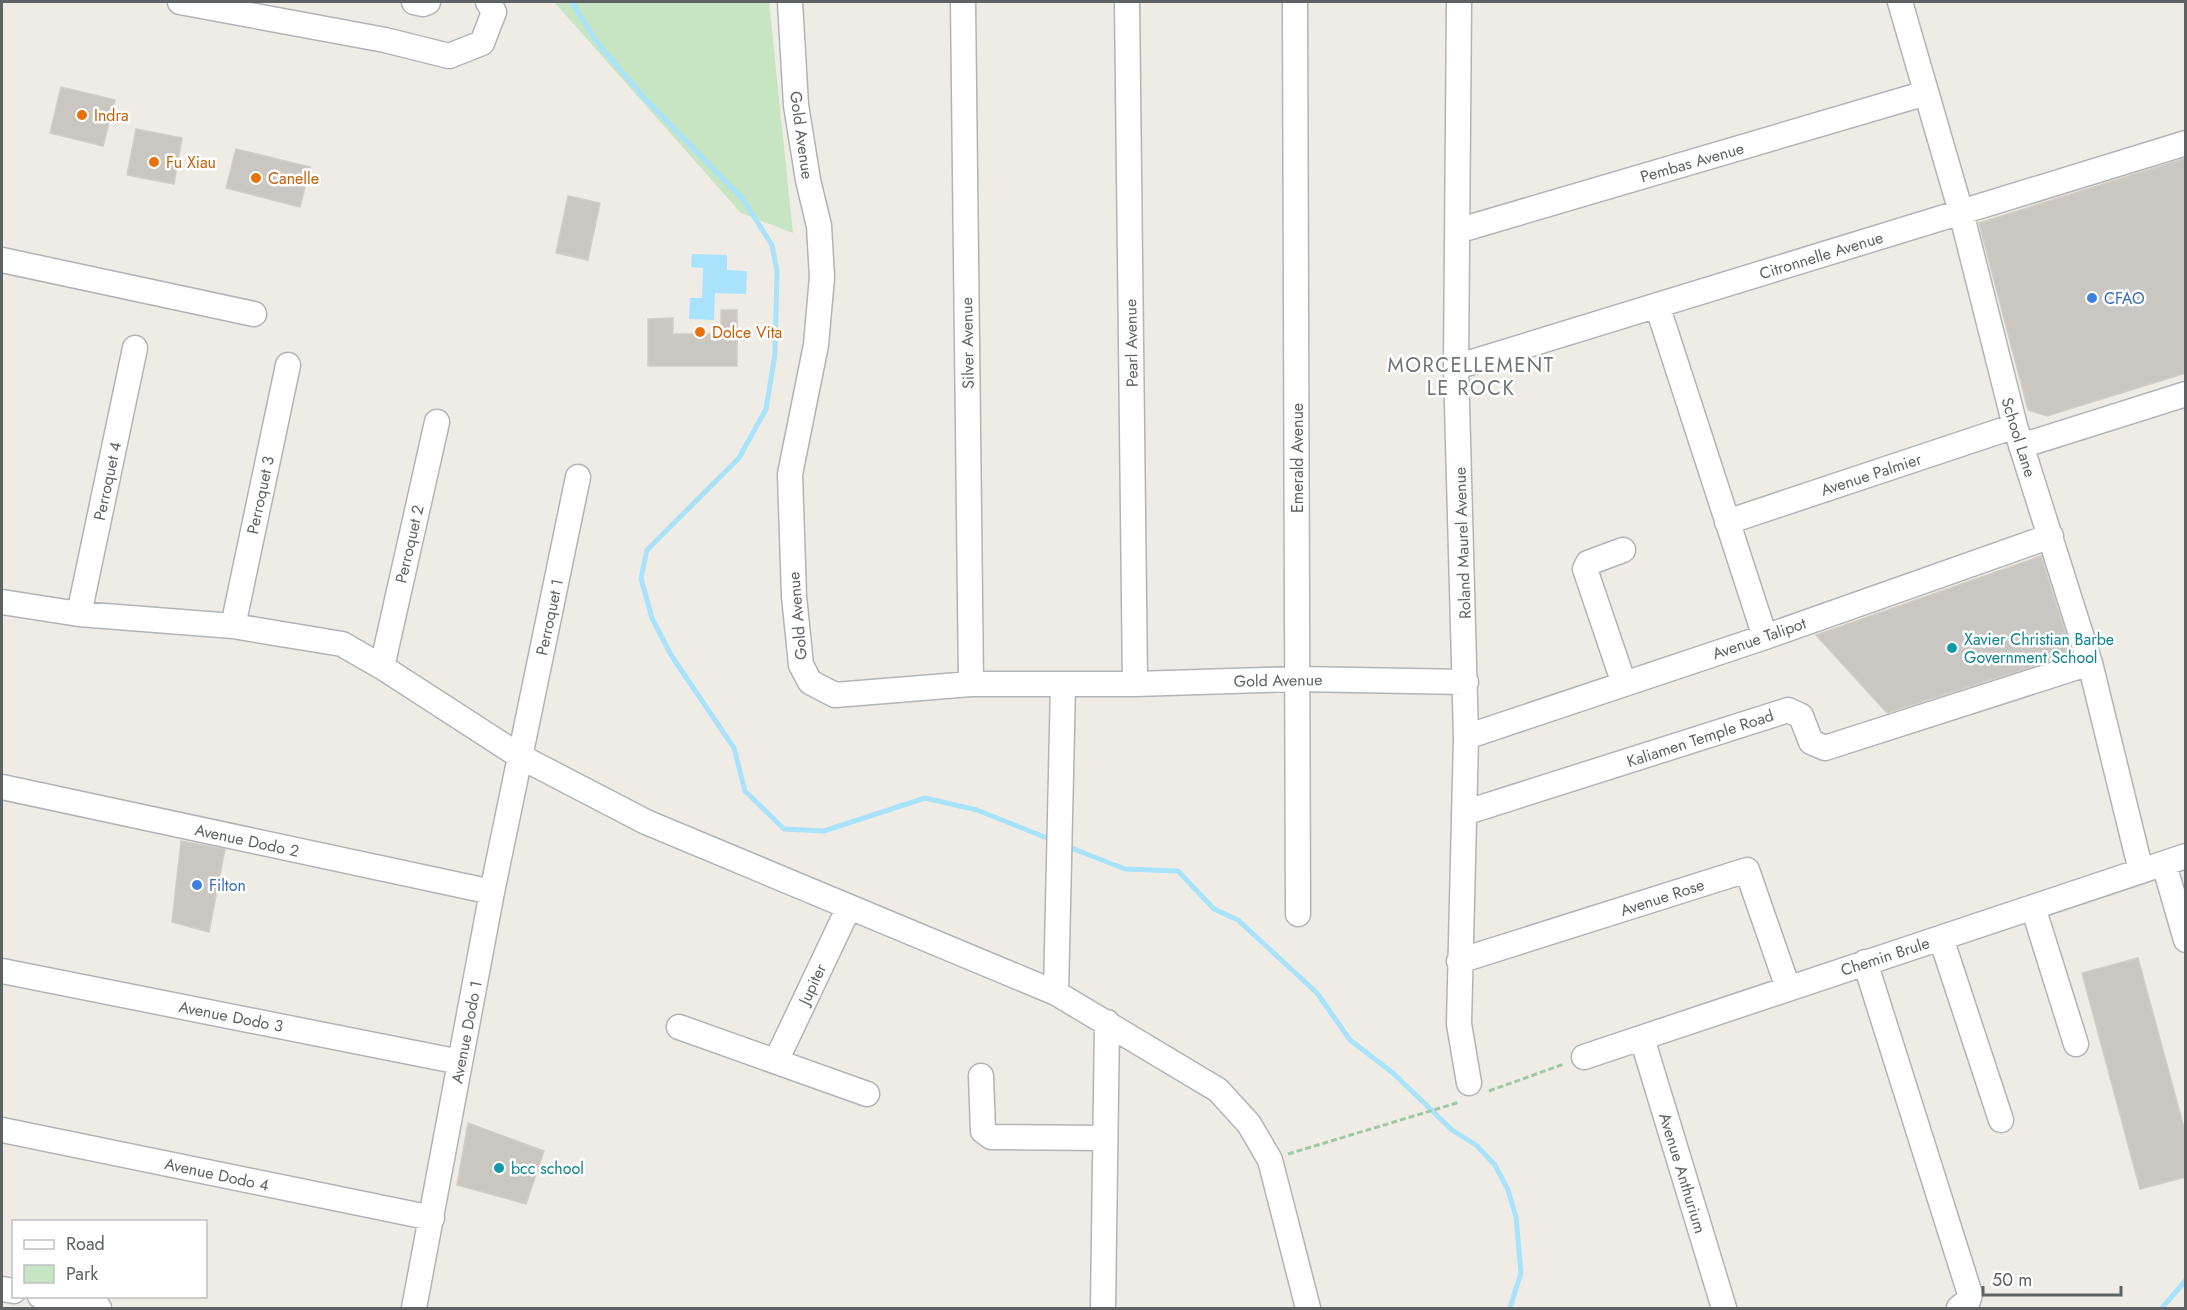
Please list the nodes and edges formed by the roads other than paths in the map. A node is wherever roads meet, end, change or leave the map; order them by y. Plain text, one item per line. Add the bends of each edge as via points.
1 (188, 2) edge
2 (414, 2) edge
3 (428, 2) edge
4 (488, 2) edge
5 (790, 2) edge
6 (963, 2) edge
7 (1127, 2) edge
8 (1295, 2) edge
9 (1459, 2) edge
10 (1900, 2) edge
11 (1926, 93) junction
12 (2186, 143) edge
13 (1960, 212) junction
14 (1457, 231) junction
15 (2, 260) edge
16 (1657, 305) junction
17 (255, 314) dead end
18 (135, 348) dead end
19 (288, 365) dead end
20 (1456, 367) junction
21 (2186, 394) edge
22 (437, 422) dead end
23 (2018, 436) junction
24 (578, 477) dead end
25 (1727, 522) junction
26 (2051, 536) junction
27 (1623, 550) dead end
28 (2, 602) edge
29 (79, 614) junction
30 (233, 626) junction
31 (1765, 637) junction
32 (2090, 663) junction
33 (382, 667) junction
34 (1298, 679) junction
35 (1466, 682) junction
36 (971, 684) junction
37 (1135, 684) junction
38 (1624, 684) junction
39 (1063, 685) junction
40 (1466, 737) junction
41 (521, 757) junction
42 (2, 787) edge
43 (1464, 813) junction
44 (2175, 860) edge
45 (2141, 871) junction
46 (492, 892) junction
47 (849, 907) junction
48 (2033, 907) junction
49 (1298, 914) dead end
50 (1941, 938) junction
51 (2186, 940) edge
52 (1459, 961) junction
53 (1865, 962) junction
54 (2, 971) edge
55 (1788, 988) junction
56 (1056, 993) junction
57 (1107, 1022) junction
58 (679, 1027) dead end
59 (1642, 1038) junction
60 (2076, 1044) dead end
61 (1584, 1057) road end
62 (776, 1061) junction
63 (460, 1062) junction
64 (981, 1076) dead end
65 (1474, 1091) road end
66 (867, 1094) dead end
67 (2001, 1120) dead end
68 (2, 1130) edge
69 (1104, 1138) junction
70 (432, 1218) junction
71 (50, 1298) edge
72 (99, 1308) edge
73 (414, 1308) edge
74 (1103, 1308) edge
75 (1308, 1308) edge
76 (1724, 1308) edge
77 (1959, 1308) edge

1 - 4 street via 449,56 482,43 494,12
2 - 3 street
5 - 36 street, Gold Avenue via 796,105 819,226 822,277 816,345 790,474 794,596 801,665 810,682 835,694
6 - 36 street, Silver Avenue
7 - 37 street, Pearl Avenue
8 - 34 street, Emerald Avenue
9 - 14 street, Roland Maurel Avenue
10 - 11 street, School Lane
11 - 13 street, School Lane
11 - 14 street, Pembas Avenue
12 - 13 street, Citronnelle Avenue
13 - 16 street, Citronnelle Avenue
13 - 23 street, School Lane
14 - 20 street, Roland Maurel Avenue
15 - 17 street
16 - 20 street, Citronnelle Avenue
16 - 25 street
18 - 29 street, Perroquet 4
19 - 30 street, Perroquet 3
20 - 35 street, Roland Maurel Avenue
21 - 23 street, Avenue Palmier
22 - 33 street, Perroquet 2
23 - 25 street, Avenue Palmier
23 - 26 street, School Lane
24 - 41 street, Perroquet 1
25 - 31 street
26 - 31 street, Avenue Talipot
26 - 32 street, School Lane
27 - 38 street via 1588,563 1585,569
28 - 29 street
29 - 30 street
30 - 33 street via 342,644
31 - 38 street, Avenue Talipot
32 - 43 street, Kaliamen Temple Road via 1825,748 1811,742 1801,716 1788,710
32 - 45 street, School Lane
33 - 41 street
34 - 35 street, Gold Avenue
34 - 37 street, Gold Avenue
34 - 49 street, Emerald Avenue
35 - 40 street, Roland Maurel Avenue
36 - 39 street, Gold Avenue
37 - 39 street, Gold Avenue
38 - 40 street, Avenue Talipot
39 - 56 street
40 - 43 street, Roland Maurel Avenue
41 - 46 street, Avenue Dodo 1
41 - 47 street via 646,822
42 - 46 street, Avenue Dodo 2
43 - 52 street, Roland Maurel Avenue
44 - 45 street, Chemin Brule
44 - 51 street
45 - 48 street, Chemin Brule
46 - 63 street, Avenue Dodo 1
47 - 56 street
47 - 62 street, Jupiter
48 - 50 street, Chemin Brule
48 - 60 street
50 - 53 street, Chemin Brule
50 - 67 street
52 - 55 street, Avenue Rose via 1747,870
52 - 65 street, Roland Maurel Avenue via 1461,1048
53 - 55 street, Chemin Brule
53 - 77 street via 1970,1294
54 - 63 street, Avenue Dodo 3
55 - 59 street, Chemin Brule
56 - 57 street
57 - 69 street
57 - 75 street via 1218,1090 1249,1124 1269,1160
58 - 62 street
59 - 61 street, Chemin Brule
59 - 76 street, Avenue Anthurium
62 - 66 street
63 - 70 street, Avenue Dodo 1
64 - 69 street via 983,1131 992,1137
68 - 70 street, Avenue Dodo 4
69 - 74 street
70 - 73 street, Avenue Dodo 1
71 - 72 street

